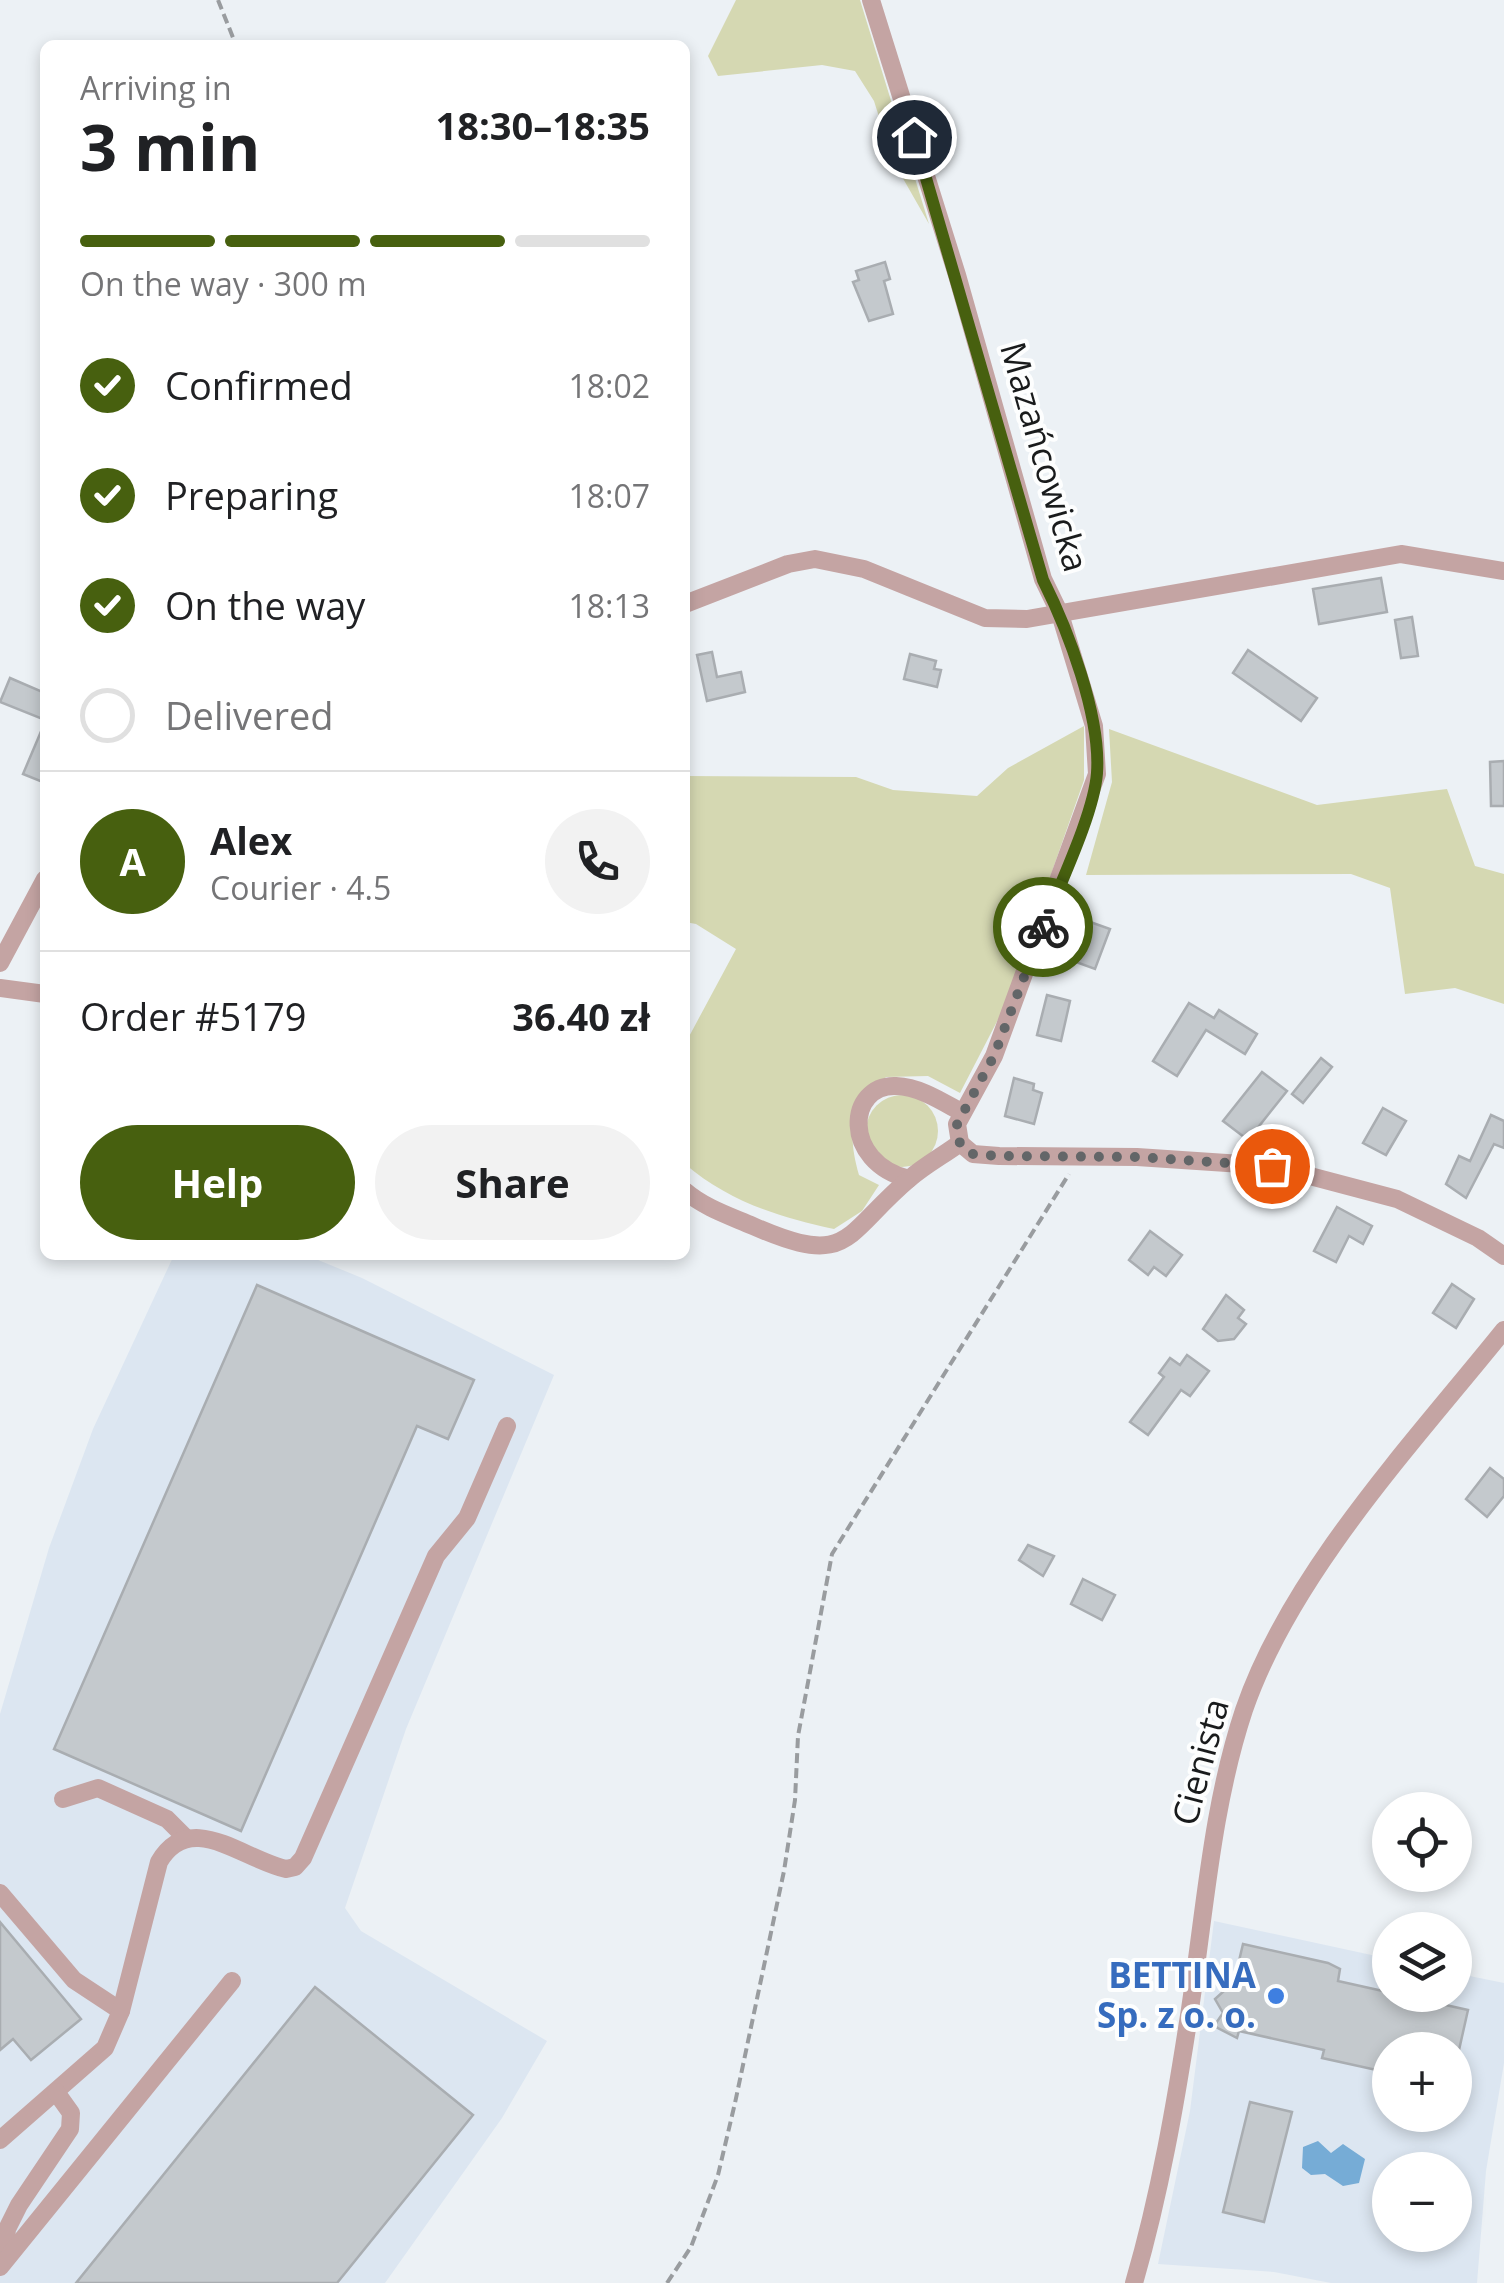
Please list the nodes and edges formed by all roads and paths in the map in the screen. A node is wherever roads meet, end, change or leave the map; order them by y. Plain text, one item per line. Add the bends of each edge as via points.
1 (218, 0) edge
2 (870, 0) edge
3 (234, 40) edge
4 (1504, 570) edge
5 (690, 602) edge
6 (1060, 614) junction
7 (40, 888) edge
8 (0, 963) edge
9 (0, 988) edge
10 (40, 993) edge
11 (962, 1112) junction
12 (960, 1144) junction
13 (1080, 1156) junction
14 (908, 1179) junction
15 (690, 1195) edge
16 (1504, 1256) edge
17 (1504, 1330) edge
18 (507, 1426) dead end
19 (63, 1799) dead end
20 (185, 1837) junction
21 (0, 1893) edge
22 (232, 1981) dead end
23 (121, 2011) junction
24 (56, 2092) junction
25 (0, 2140) edge
26 (2, 2264) edge
27 (667, 2283) edge
28 (1134, 2283) edge

1 - 3 path
2 - 6 street, Mazańcowicka via 1043,580
4 - 6 street, Mazańcowicka via 1401,554
5 - 6 street via 814,560 864,569 985,618
6 - 11 street via 1094,726 1098,774 994,1056
7 - 8 street
9 - 10 street
11 - 12 street
11 - 14 street via 920,1090 894,1086 863,1106 864,1154 881,1170
12 - 13 street via 973,1154
12 - 14 street
13 - 16 street via 1272,1166 1336,1180 1397,1199
13 - 27 path via 832,1554 798,1736 784,1870 735,2103 718,2174 690,2247
14 - 15 street via 867,1224 830,1247 788,1242
17 - 28 street, Cienista via 1353,1516 1298,1600 1244,1710 1209,1862 1166,2150
18 - 20 street via 467,1518 436,1556 303,1858 286,1869 204,1836
19 - 20 street via 98,1788 167,1819
20 - 23 street via 169,1844 159,1862
21 - 23 street via 74,1980
22 - 26 street
23 - 24 street via 105,2048
24 - 25 street
24 - 26 street via 70,2112 70,2130 18,2205

